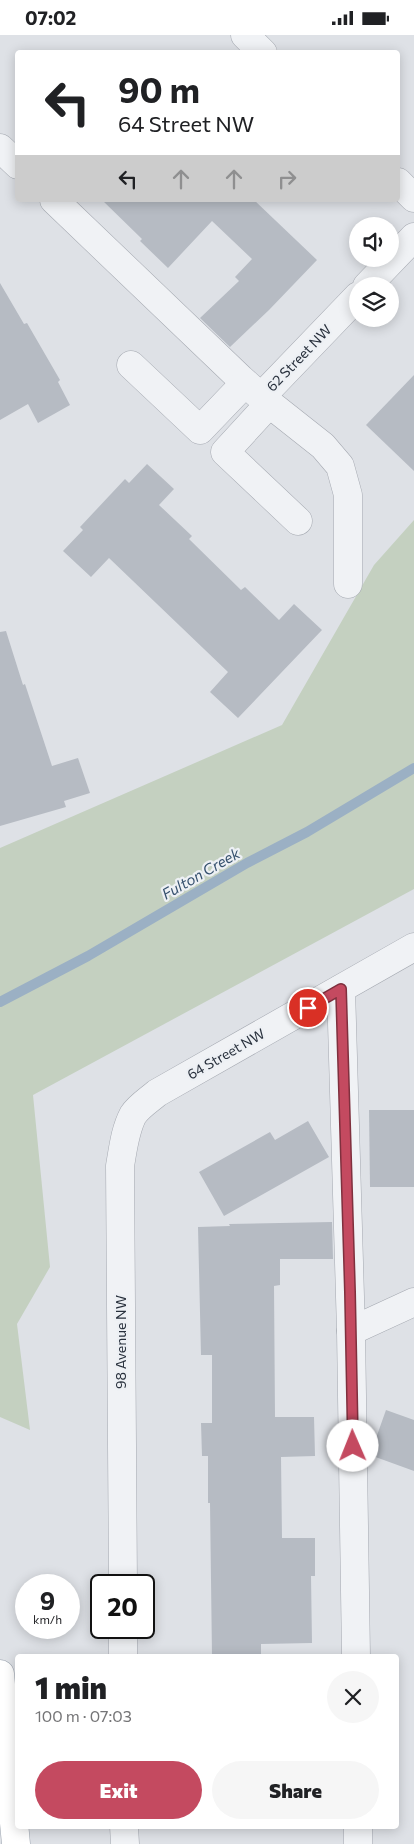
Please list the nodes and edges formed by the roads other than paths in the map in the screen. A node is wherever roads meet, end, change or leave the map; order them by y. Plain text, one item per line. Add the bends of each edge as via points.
1 (245, 35) edge
2 (261, 50) edge
3 (0, 148) edge
4 (15, 162) edge
5 (400, 184) edge
6 (414, 198) edge
7 (56, 202) edge
8 (414, 237) edge
9 (376, 277) edge
10 (349, 305) edge
11 (131, 365) dead end
12 (258, 395) junction
13 (298, 521) dead end
14 (348, 584) dead end
15 (414, 947) edge
16 (341, 989) junction
17 (143, 1104) joint
18 (414, 1302) edge
19 (351, 1331) junction
20 (123, 1574) edge
21 (123, 1639) edge
22 (123, 1654) edge
23 (356, 1654) edge
24 (0, 1674) edge
25 (0, 1826) edge
26 (124, 1829) edge
27 (358, 1829) edge
28 (4, 1844) edge
29 (16, 1844) edge
30 (125, 1844) edge
31 (358, 1844) edge

1 - 2 street
3 - 4 street
5 - 6 street
7 - 12 street
8 - 9 street
10 - 12 street, 62 Street NW
11 - 12 street via 200,430
12 - 13 street via 225,453
12 - 14 street via 323,446 340,466 348,495
15 - 16 street, 64 Street NW
16 - 17 street, 64 Street NW
16 - 19 street
17 - 20 street, 98 Avenue NW via 134,1115 125,1139 120,1166
18 - 19 street
19 - 23 street
21 - 22 street
24 - 29 main road
25 - 28 main road
26 - 30 street
27 - 31 street

